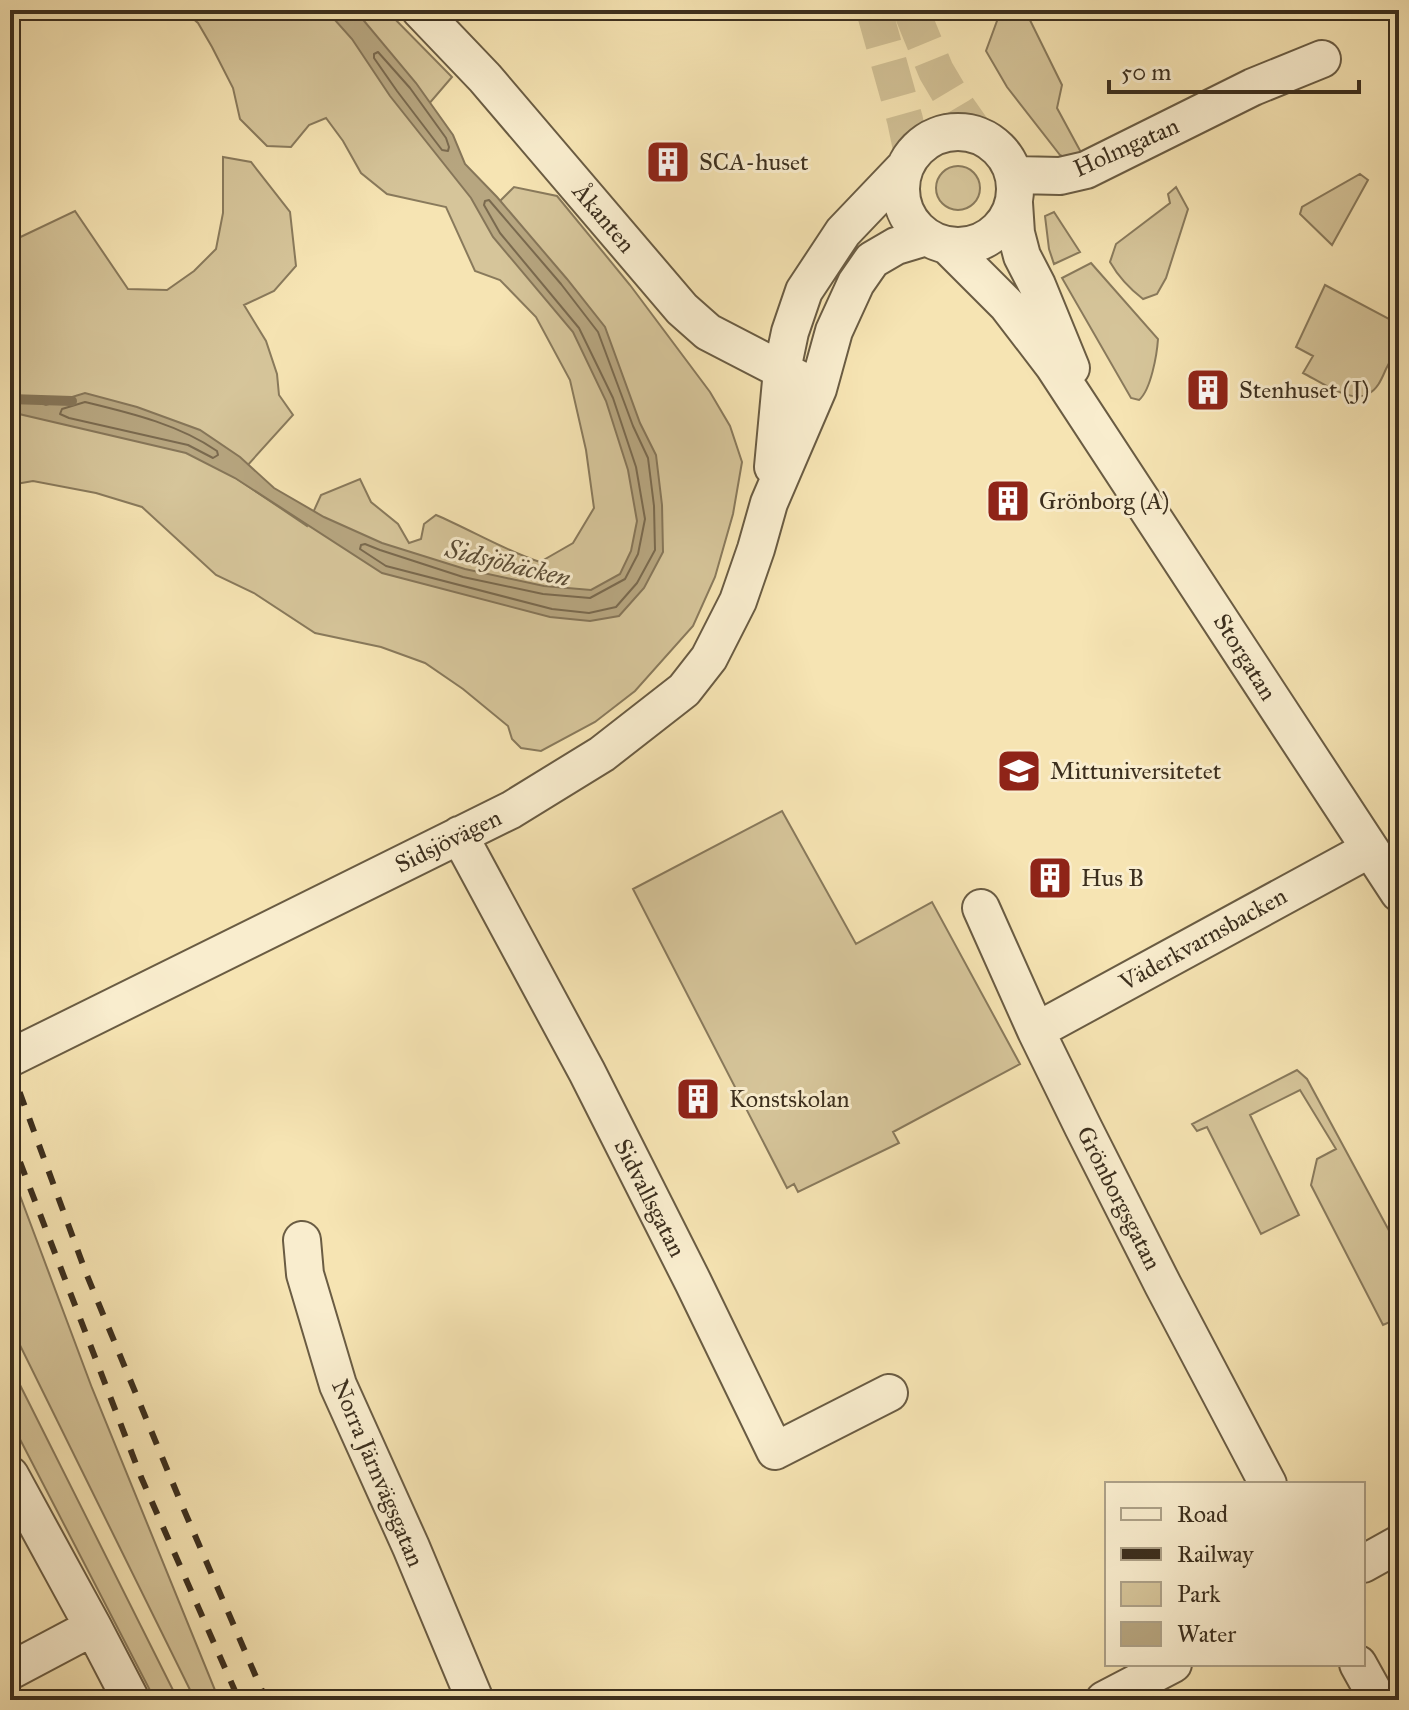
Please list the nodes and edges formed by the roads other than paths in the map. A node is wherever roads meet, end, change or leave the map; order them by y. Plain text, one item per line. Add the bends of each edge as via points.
1 (420, 10) edge
2 (1322, 59) dead end
3 (904, 168) junction
4 (1014, 189) junction
5 (937, 242) junction
6 (782, 370) junction
7 (818, 389) junction
8 (1090, 423) junction
9 (769, 503) junction
10 (459, 835) junction
11 (1370, 849) junction
12 (1399, 893) edge
13 (981, 908) dead end
14 (1036, 1031) junction
15 (10, 1058) edge
16 (302, 1240) dead end
17 (889, 1393) dead end
18 (10, 1475) edge
19 (1267, 1482) edge
20 (1399, 1544) edge
21 (1365, 1563) edge
22 (93, 1627) junction
23 (1169, 1666) edge
24 (1359, 1666) edge
25 (10, 1671) edge
26 (131, 1700) edge
27 (475, 1700) edge
28 (1104, 1700) edge
29 (1378, 1700) edge

1 - 6 street, Åkanten via 485,78 682,309 708,332
2 - 4 street, Holmgatan via 1253,87 1086,170
3 - 4 street via 929,139 962,132 990,141 1001,151
3 - 5 street via 904,209 914,227
3 - 6 street, Sidsjövägen via 843,232 804,291
4 - 5 street via 1006,221 987,239 965,247
4 - 8 street, Storgatan via 1022,256 1066,352
5 - 7 street, Sidsjövägen via 896,246 872,260 834,331
5 - 8 street, Storgatan via 1007,305
6 - 7 street, Åkanten
6 - 9 street, Sidsjövägen
7 - 9 street, Sidsjövägen
8 - 11 street, Storgatan
9 - 10 street, Sidsjövägen via 738,601 709,658 684,690 602,754
10 - 15 street, Sidsjövägen
10 - 17 street, Sidvallsgatan via 587,1072 775,1451
11 - 12 street, Storgatan
11 - 14 street, Väderkvarnsbacken
13 - 14 street, Grönborgsgatan
14 - 19 street, Grönborgsgatan
16 - 27 street, Norra Järnvägsgatan via 305,1274 338,1385
18 - 22 street
20 - 21 street
22 - 25 street
22 - 26 street
23 - 28 street
24 - 29 street

